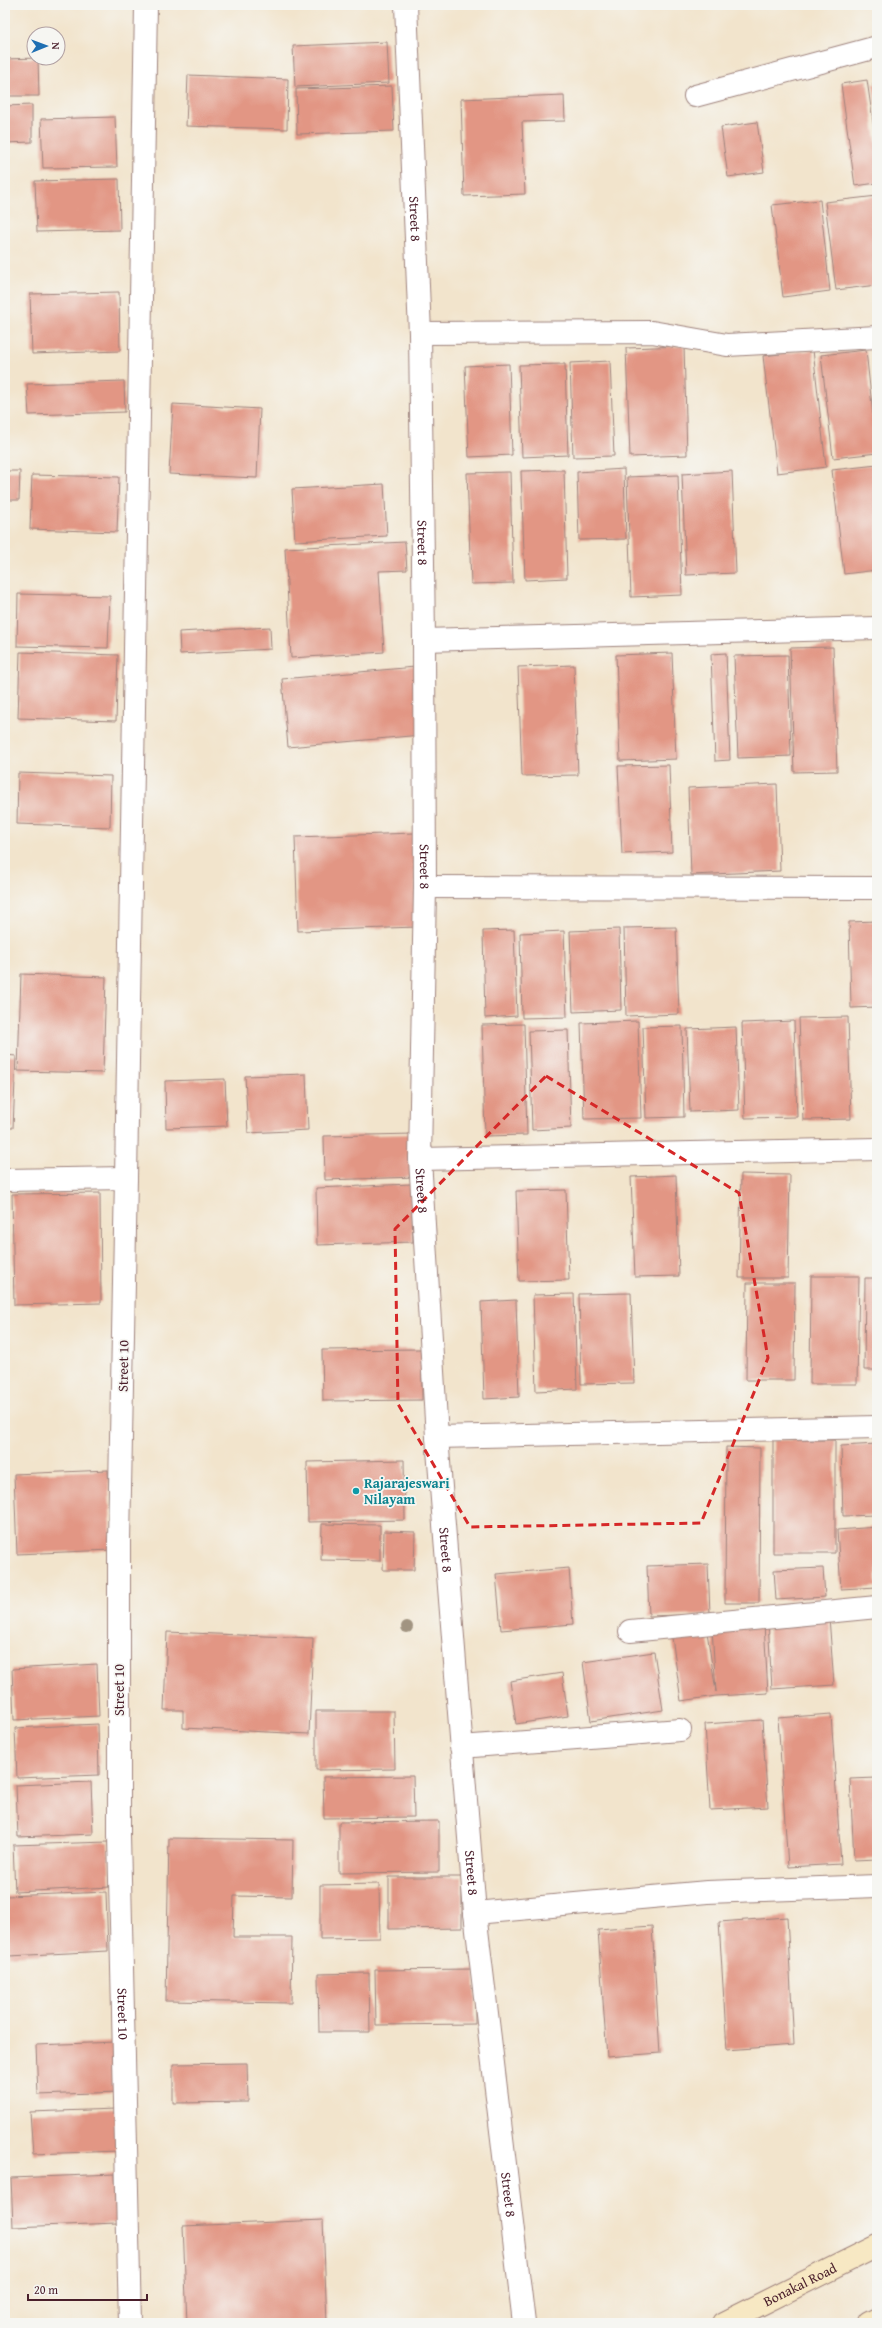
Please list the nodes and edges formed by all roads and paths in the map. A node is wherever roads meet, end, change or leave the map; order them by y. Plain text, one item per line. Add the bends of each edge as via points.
1 (146, 5) edge
2 (406, 5) edge
3 (877, 47) edge
4 (695, 96) dead end
5 (420, 333) junction
6 (877, 337) edge
7 (877, 628) edge
8 (424, 640) junction
9 (425, 887) junction
10 (877, 888) edge
11 (877, 1149) edge
12 (420, 1159) junction
13 (126, 1178) junction
14 (5, 1180) edge
15 (877, 1427) edge
16 (437, 1437) junction
17 (877, 1607) edge
18 (630, 1631) dead end
19 (680, 1730) dead end
20 (461, 1748) junction
21 (877, 1886) edge
22 (475, 1913) junction
23 (877, 2246) edge
24 (877, 2319) edge
25 (130, 2323) edge
26 (524, 2323) edge
27 (723, 2323) edge
28 (869, 2323) edge

1 - 13 street, Street 10
2 - 5 street, Street 8
3 - 4 street
5 - 6 street via 652,332 727,345
5 - 8 street, Street 8
7 - 8 street
8 - 9 street, Street 8
9 - 10 street
9 - 12 street, Street 8
11 - 12 street
12 - 16 street, Street 8
13 - 14 street
13 - 25 street, Street 10 via 119,1541 119,1835
15 - 16 street
16 - 20 street, Street 8
17 - 18 street
19 - 20 street
20 - 22 street, Street 8
21 - 22 street via 707,1892
22 - 26 street, Street 8
23 - 27 main road, Bonakal Road
24 - 28 main road

